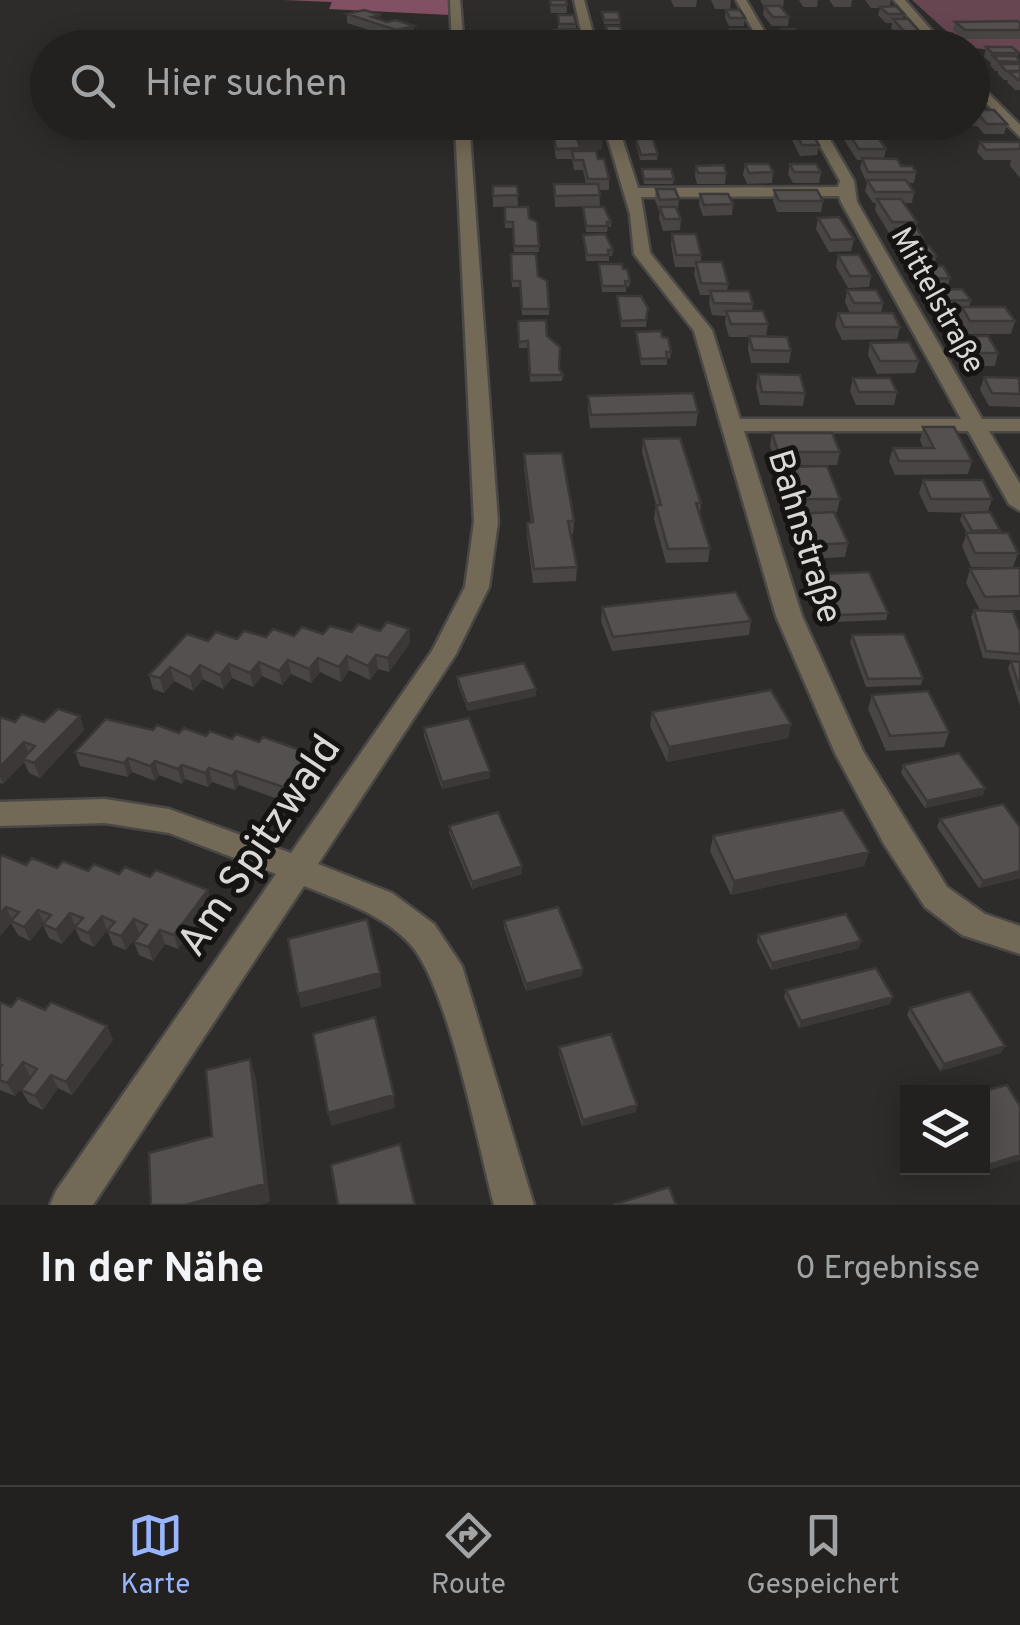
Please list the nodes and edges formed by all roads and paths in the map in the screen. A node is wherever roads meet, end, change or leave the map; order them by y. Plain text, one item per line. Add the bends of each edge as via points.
1 (455, 0) edge
2 (579, 0) edge
3 (741, 0) edge
4 (900, 0) edge
5 (457, 30) edge
6 (586, 30) edge
7 (758, 30) edge
8 (926, 30) edge
9 (990, 100) edge
10 (1020, 132) edge
11 (463, 140) edge
12 (616, 140) edge
13 (824, 140) edge
14 (845, 192) junction
15 (633, 193) junction
16 (974, 424) junction
17 (1020, 424) edge
18 (732, 425) junction
19 (1020, 504) edge
20 (0, 814) edge
21 (298, 868) junction
22 (1008, 938) edge
23 (70, 1205) edge
24 (514, 1205) edge

1 - 5 street
2 - 6 street
3 - 7 street
4 - 8 street
9 - 10 street
11 - 21 street, Am Spitzwald via 486,522 477,587 443,654
12 - 15 street, Bahnstraße
13 - 14 street, Mittelstraße via 848,180
14 - 15 street
14 - 16 street, Mittelstraße
15 - 18 street, Bahnstraße via 642,254 703,330
16 - 17 street
16 - 18 street
16 - 19 street, Mittelstraße
18 - 22 street, Bahnstraße via 789,616 849,753 928,889 953,912
20 - 21 street via 137,814
21 - 23 street, Am Spitzwald
21 - 24 street via 396,912 442,961

